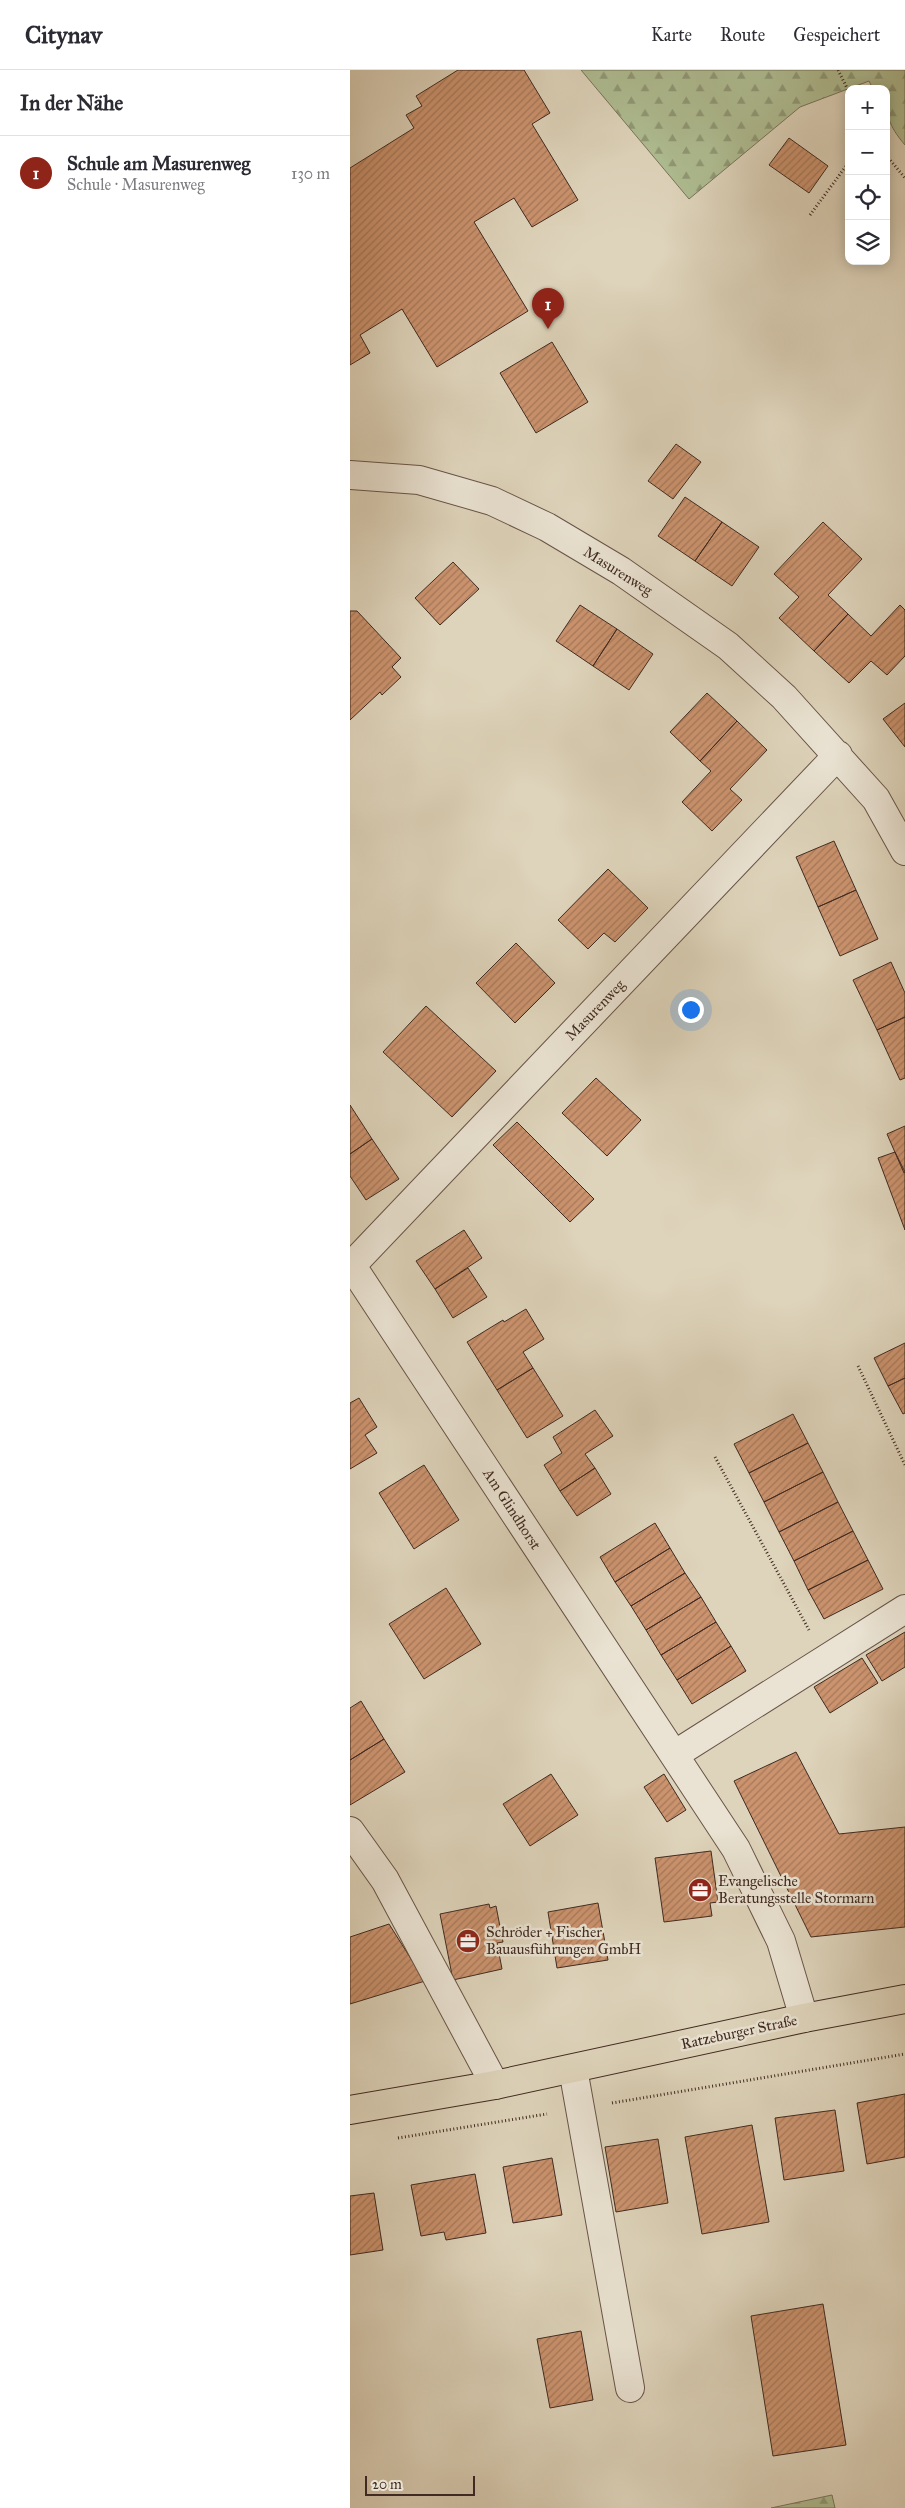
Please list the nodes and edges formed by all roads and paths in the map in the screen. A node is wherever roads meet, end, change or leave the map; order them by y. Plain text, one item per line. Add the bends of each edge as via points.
1 (838, 70) edge
2 (846, 85) edge
3 (890, 160) edge
4 (845, 167) edge
5 (905, 178) edge
6 (810, 215) dead end
7 (350, 475) edge
8 (838, 755) junction
9 (905, 851) edge
10 (351, 1264) edge
11 (858, 1366) dead end
12 (715, 1457) dead end
13 (905, 1465) edge
14 (905, 1609) edge
15 (825, 1660) junction
16 (674, 1755) junction
17 (350, 1831) edge
18 (905, 1999) edge
19 (804, 2018) junction
20 (905, 2054) edge
21 (573, 2068) junction
22 (495, 2085) junction
23 (580, 2108) junction
24 (350, 2110) edge
25 (396, 2138) dead end
26 (630, 2388) dead end

1 - 2 path
3 - 5 path
4 - 6 path
7 - 8 street, Masurenweg via 419,480 492,501 547,527 621,571 728,646 784,697
8 - 9 street, Masurenweg via 876,799
8 - 10 street, Masurenweg
10 - 16 street, Am Glindhorst
11 - 13 path
12 - 15 path
14 - 15 street
15 - 16 street
16 - 19 street, Am Glindhorst via 736,1849 781,1941
17 - 22 street via 385,1880
18 - 19 main road, Ratzeburger Straße
19 - 21 main road, Ratzeburger Straße
20 - 23 path
21 - 22 main road, Ratzeburger Straße
21 - 23 street
22 - 24 main road, Ratzeburger Straße
23 - 25 path
23 - 26 street

